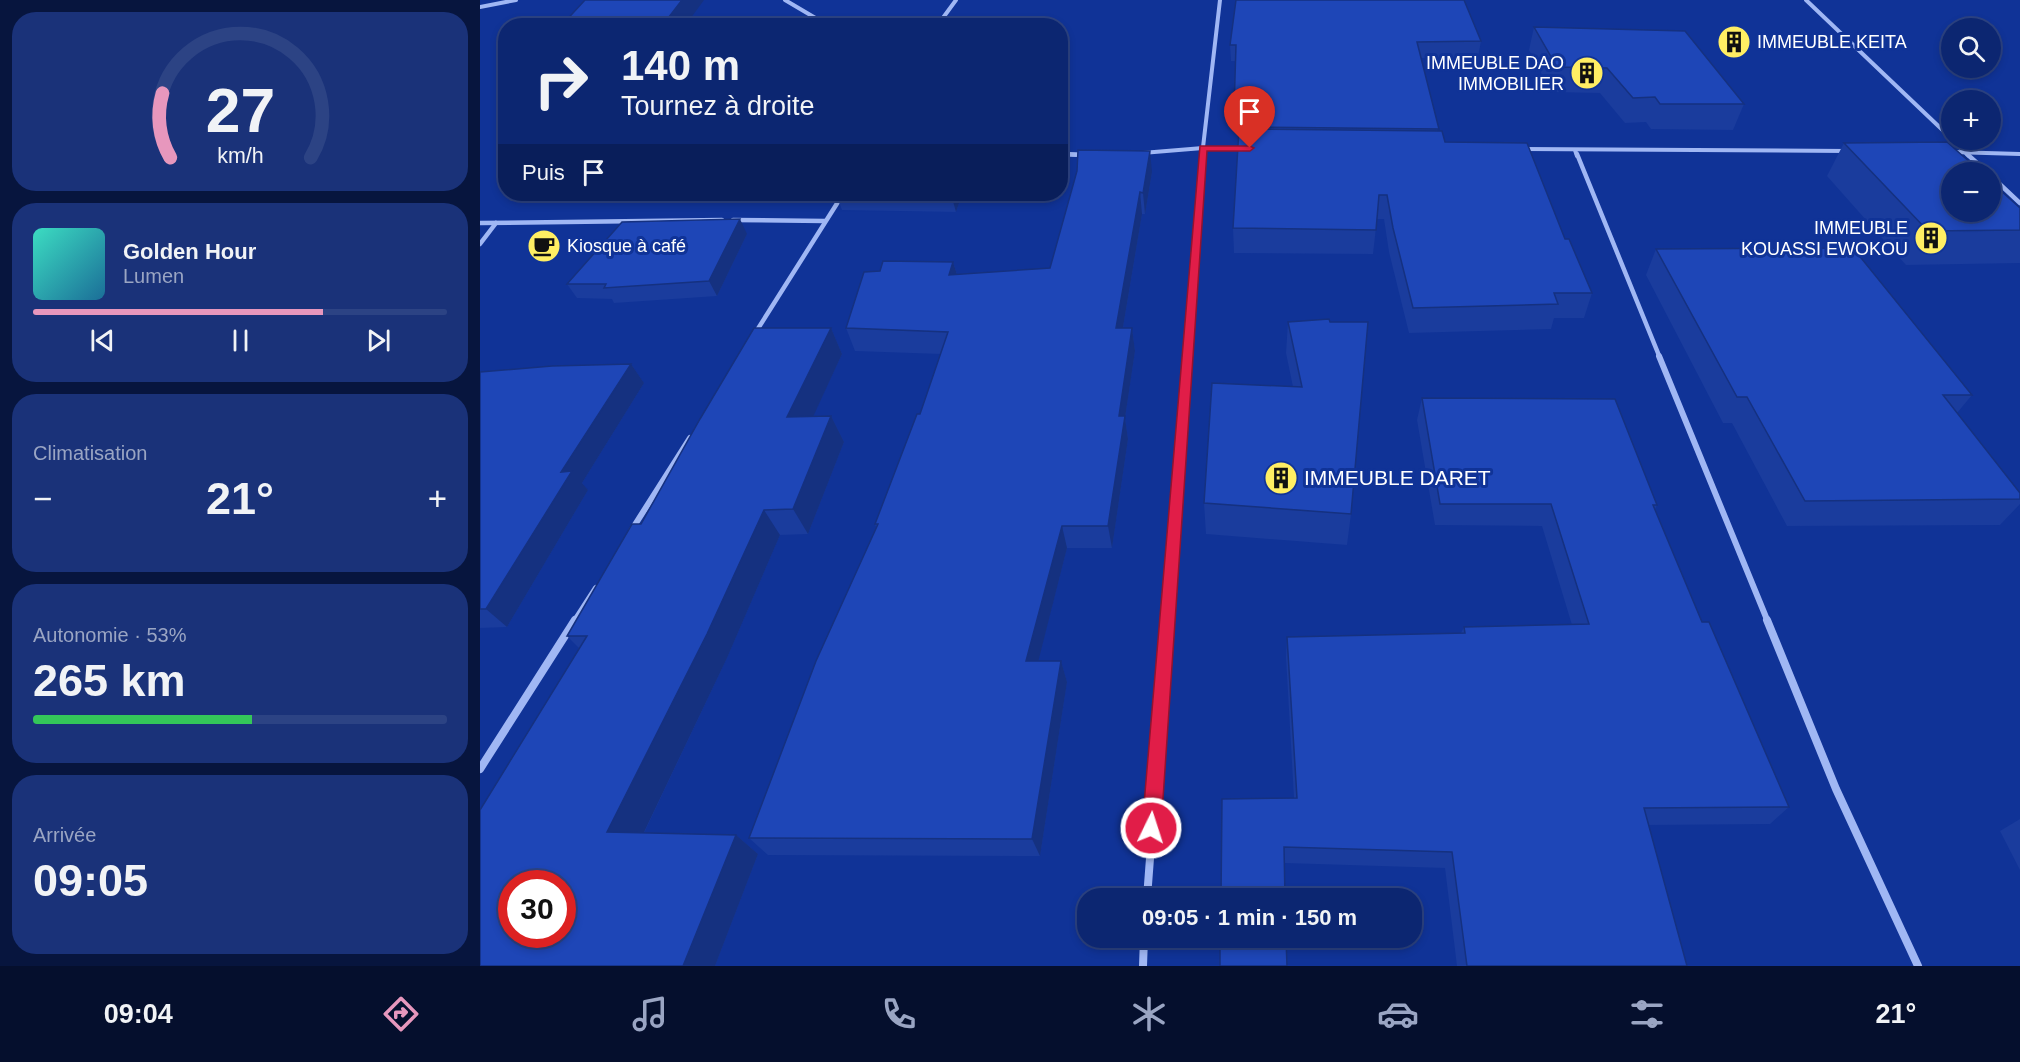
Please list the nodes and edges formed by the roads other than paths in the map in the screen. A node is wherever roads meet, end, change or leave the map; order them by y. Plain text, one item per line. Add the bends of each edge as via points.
1 (516, 0) edge
2 (785, 0) edge
3 (956, 0) edge
4 (1220, 0) edge
5 (1806, 0) edge
6 (509, 1) edge
7 (480, 7) edge
8 (815, 18) edge
9 (943, 18) edge
10 (1941, 129) edge
11 (1203, 148) junction
12 (1251, 148) edge
13 (1515, 149) edge
14 (1575, 150) junction
15 (1859, 152) edge
16 (1942, 152) edge
17 (1966, 152) junction
18 (2020, 153) edge
19 (1068, 154) edge
20 (1133, 154) edge
21 (1090, 155) edge
22 (1976, 162) edge
23 (2001, 185) edge
24 (838, 201) edge
25 (2020, 203) edge
26 (825, 221) junction
27 (496, 222) junction
28 (480, 223) edge
29 (480, 244) edge
30 (750, 341) edge
31 (694, 430) edge
32 (626, 540) edge
33 (601, 580) edge
34 (480, 769) edge
35 (1148, 888) edge
36 (1144, 948) edge
37 (1143, 966) edge
38 (1918, 966) edge

1 - 6 street
2 - 8 street
3 - 9 street
4 - 11 street
5 - 10 street
6 - 7 street
11 - 12 street
11 - 20 street
11 - 35 street
13 - 14 street
14 - 15 street
14 - 38 street via 1836,789
16 - 17 street
17 - 18 street
17 - 22 street
19 - 21 street
23 - 25 street
24 - 26 street
26 - 27 street
26 - 30 street
27 - 28 street
27 - 29 street
31 - 32 street
33 - 34 street
36 - 37 street

